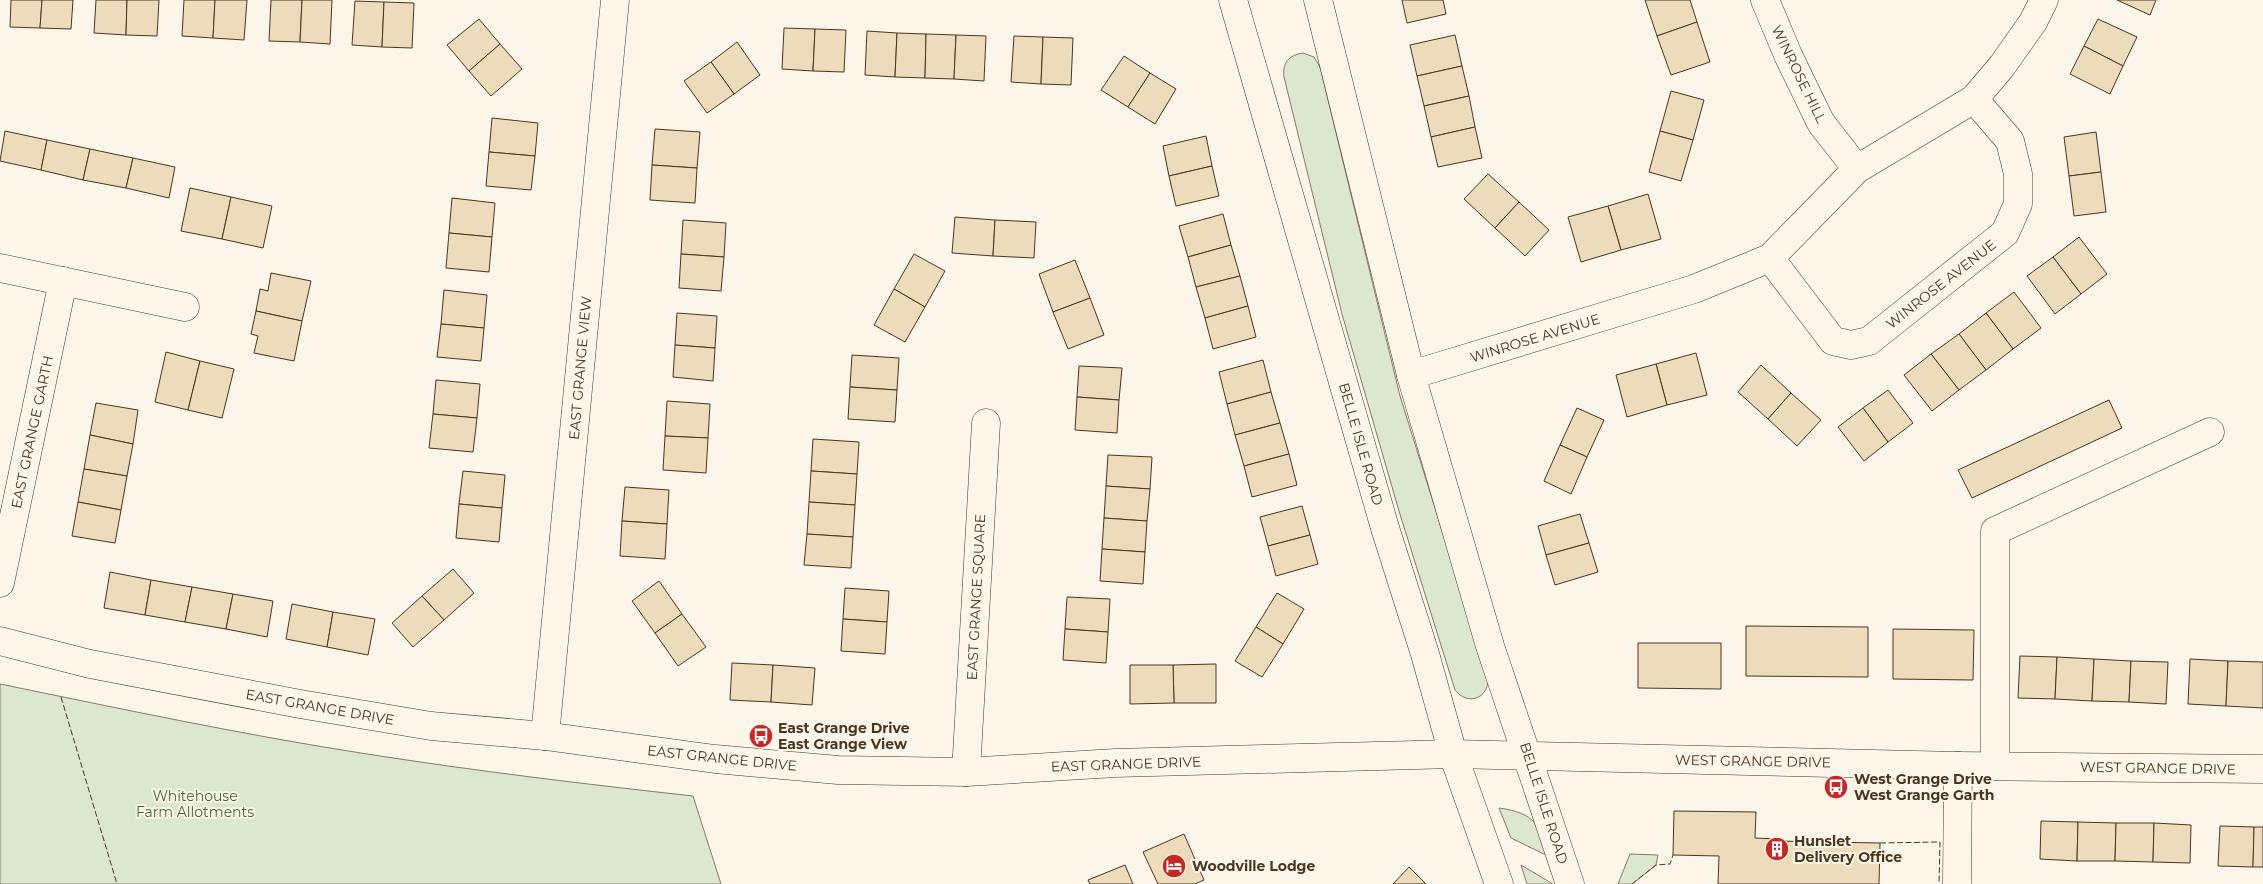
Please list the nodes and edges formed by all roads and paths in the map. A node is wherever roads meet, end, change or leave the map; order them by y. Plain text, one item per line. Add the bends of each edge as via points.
1 (615, 0) edge
2 (1234, 0) edge
3 (1318, 0) edge
4 (1765, 0) edge
5 (2044, 0) edge
6 (1974, 99) junction
7 (1857, 169) junction
8 (1770, 258) junction
9 (0, 268) edge
10 (64, 281) junction
11 (185, 307) dead end
12 (1411, 375) junction
13 (986, 423) dead end
14 (2210, 432) dead end
15 (0, 583) edge
16 (0, 641) edge
17 (545, 736) junction
18 (1452, 754) junction
19 (1529, 757) junction
20 (1958, 766) junction
21 (1995, 766) junction
22 (2263, 769) edge
23 (966, 772) junction
24 (1499, 884) edge
25 (1570, 884) edge
26 (1957, 884) edge

1 - 17 street, EAST GRANGE VIEW
2 - 18 street, BELLE ISLE ROAD
3 - 12 street, BELLE ISLE ROAD
4 - 7 street, WINROSE HILL via 1821,123
5 - 6 street, WINROSE AVENUE via 2033,22 2002,66
6 - 7 street, WINROSE AVENUE
6 - 8 street, WINROSE AVENUE via 2010,141 2018,174 2015,212 2005,234 1869,341 1851,345 1833,341
7 - 8 street, WINROSE AVENUE
8 - 12 street, WINROSE AVENUE via 1694,288
9 - 10 street
10 - 11 street
10 - 15 street, EAST GRANGE GARTH
12 - 19 street, BELLE ISLE ROAD via 1490,646
13 - 23 street, EAST GRANGE SQUARE
14 - 21 street via 1995,531
16 - 17 street, EAST GRANGE DRIVE via 90,664 309,706 430,726
17 - 23 street, EAST GRANGE DRIVE via 715,759 838,770
18 - 19 street, WEST GRANGE DRIVE
18 - 23 street, EAST GRANGE DRIVE via 1115,763
18 - 24 street, BELLE ISLE ROAD
19 - 20 street, WEST GRANGE DRIVE
19 - 25 street, BELLE ISLE ROAD
20 - 21 street, WEST GRANGE DRIVE
20 - 26 street
21 - 22 street, WEST GRANGE DRIVE

